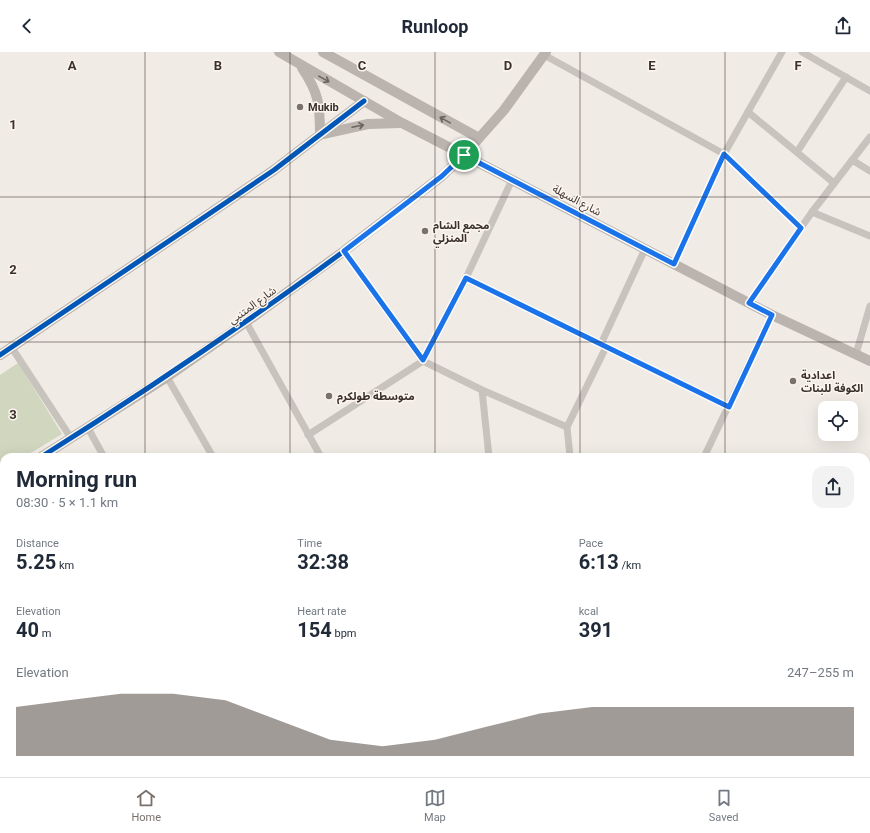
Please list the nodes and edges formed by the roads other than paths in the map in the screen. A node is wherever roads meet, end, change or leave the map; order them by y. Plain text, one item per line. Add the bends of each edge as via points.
1 (278, 52) edge
2 (323, 52) edge
3 (782, 52) edge
4 (802, 52) edge
5 (545, 53) edge
6 (300, 65) junction
7 (846, 77) junction
8 (870, 91) edge
9 (364, 101) junction
10 (748, 112) junction
11 (402, 122) junction
12 (320, 135) junction
13 (870, 137) edge
14 (479, 138) junction
15 (797, 152) junction
16 (724, 154) junction
17 (464, 155) junction
18 (852, 160) junction
19 (870, 170) edge
20 (512, 180) junction
21 (834, 183) junction
22 (812, 212) junction
23 (801, 228) junction
24 (870, 236) edge
25 (645, 249) junction
26 (344, 251) junction
27 (674, 264) junction
28 (466, 278) junction
29 (749, 303) junction
30 (870, 306) edge
31 (772, 315) junction
32 (246, 322) junction
33 (604, 346) junction
34 (12, 348) junction
35 (856, 354) junction
36 (0, 355) edge
37 (423, 360) junction
38 (870, 361) edge
39 (167, 377) junction
40 (482, 390) junction
41 (729, 407) junction
42 (567, 427) junction
43 (88, 428) junction
44 (308, 435) junction
45 (71, 438) junction
46 (47, 453) edge
47 (102, 453) edge
48 (211, 453) edge
49 (319, 453) edge
50 (490, 453) edge
51 (570, 453) edge
52 (706, 453) edge

1 - 6 street, شارع السهلة
14 -> 2 street
3 - 10 street
4 - 7 street
5 - 14 street, شارع المتنبي via 504,110
5 - 16 street
6 -> 9 street, شارع السهلة
6 - 12 street via 314,85 320,108
7 - 8 street
7 - 15 street
9 - 11 street, شارع السهلة
9 - 12 street
10 - 15 street
10 - 16 street
12 -> 11 street via 368,124
11 - 17 street, شارع السهلة
12 - 34 street via 274,170
13 - 18 street
14 - 17 street, شارع المتنبي
15 - 21 street
16 - 23 street
16 - 27 street
17 - 20 street, شارع السهلة
17 - 26 street, شارع المتنبي via 442,176
18 - 19 street
18 - 21 street
20 - 25 street, شارع السهلة
20 - 28 street
21 - 22 street
22 - 23 street
22 - 24 street
23 - 29 street
25 - 27 street, شارع السهلة
25 - 33 street
26 - 32 street, شارع المتنبي
26 - 37 street
27 - 29 street, شارع السهلة
28 - 33 street
28 - 37 street
29 - 31 street, شارع السهلة
30 - 35 street
31 - 35 street, شارع السهلة
31 - 41 street
32 - 39 street, شارع المتنبي
32 - 44 street
33 - 41 street
33 - 42 street
34 - 36 street
34 - 45 street
35 - 38 street, شارع السهلة
37 - 40 street
37 - 44 street
39 - 43 street, شارع المتنبي
39 - 48 street
40 - 42 street
40 - 50 street
41 - 52 street
42 - 51 street
43 - 45 street, شارع المتنبي
43 - 47 street
44 - 49 street
45 - 46 street, شارع المتنبي

